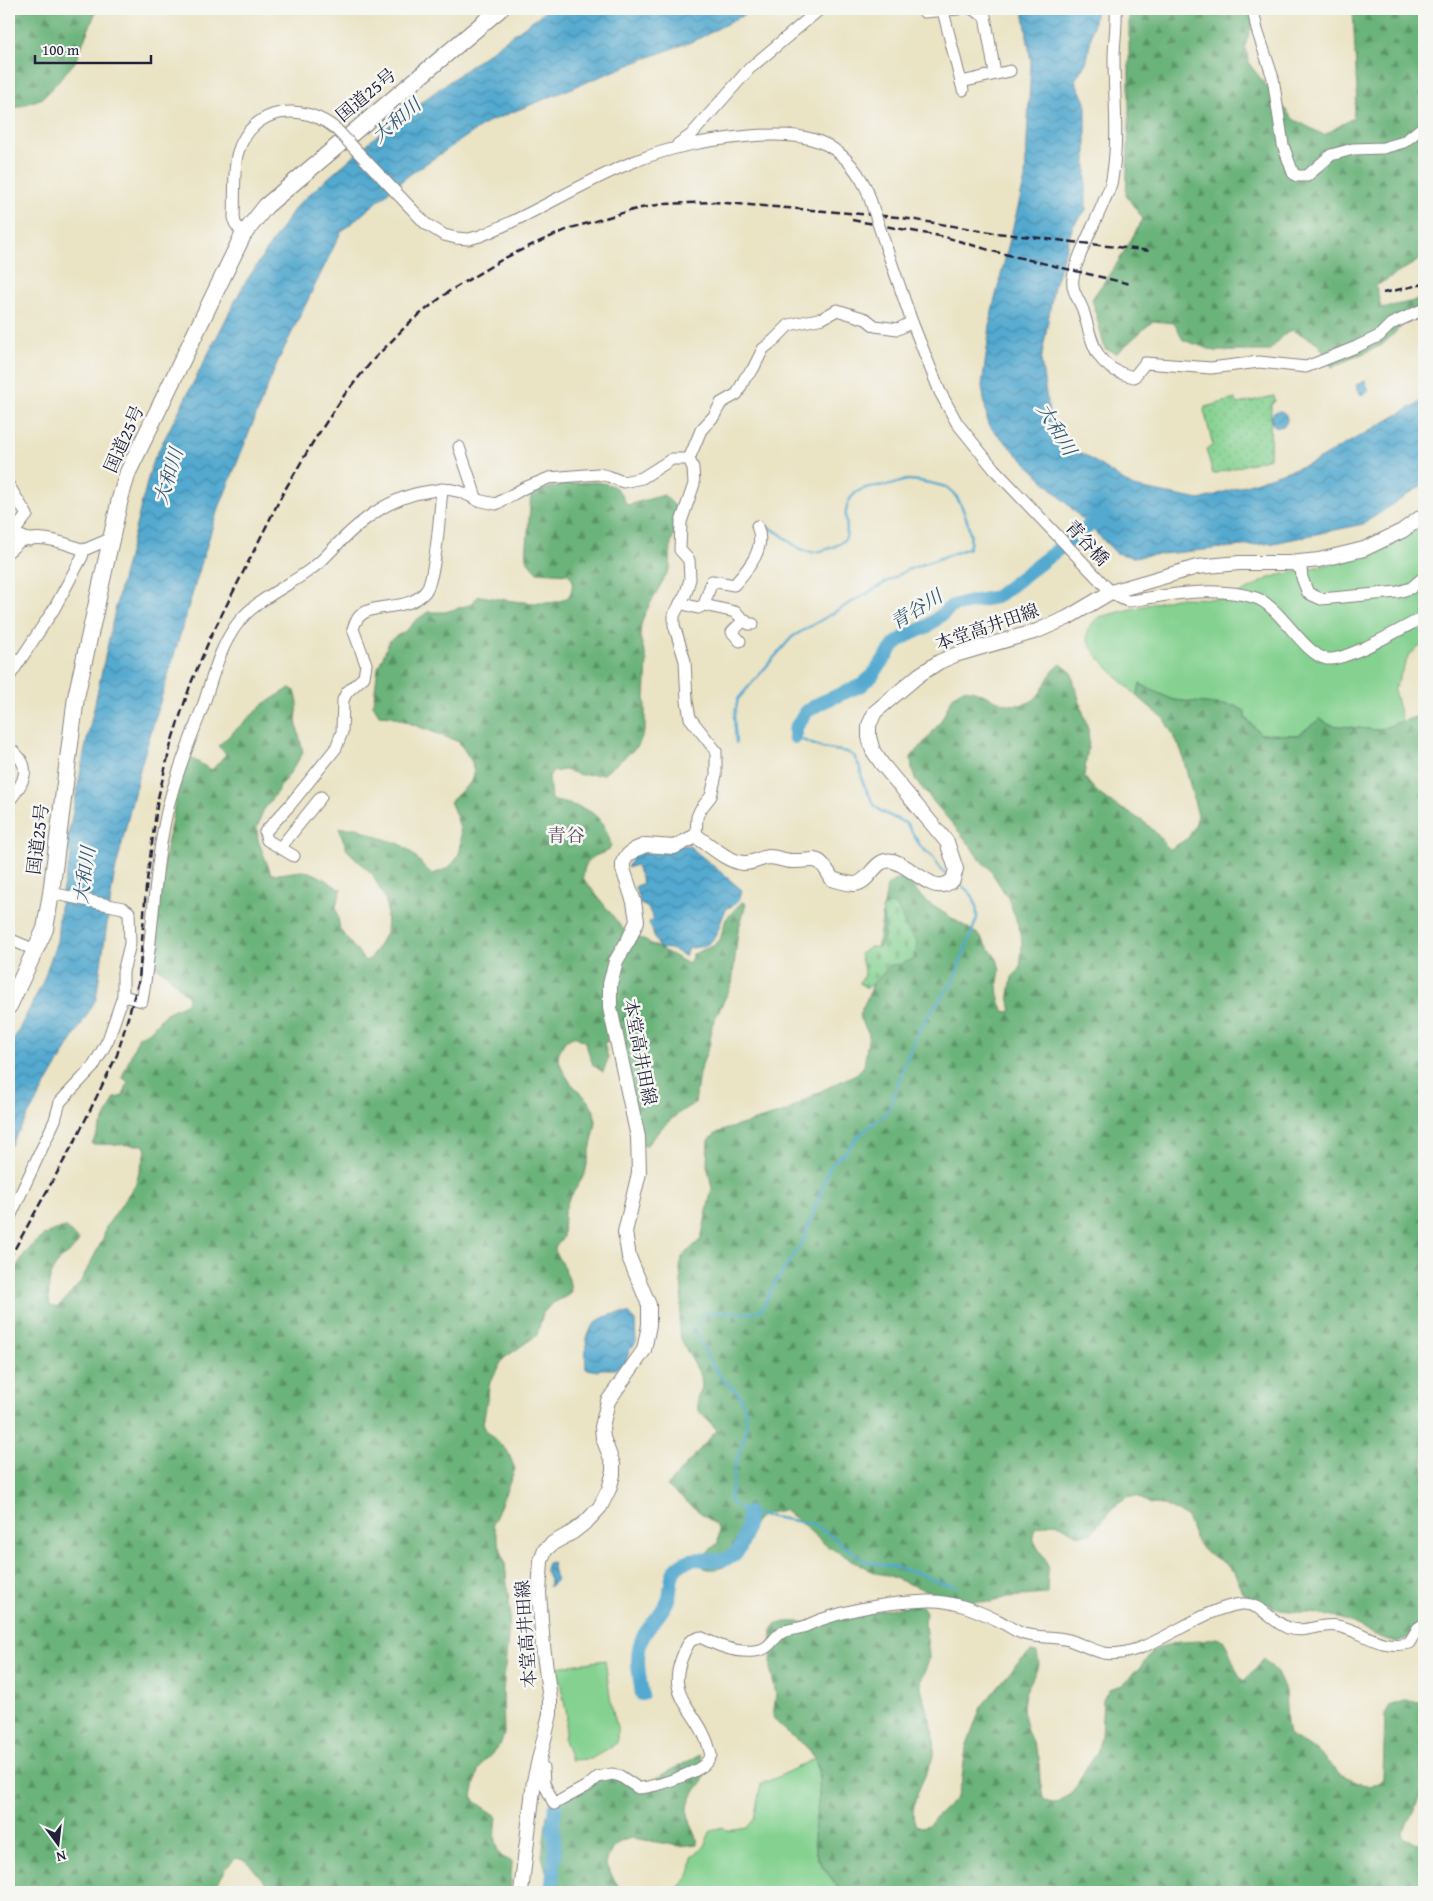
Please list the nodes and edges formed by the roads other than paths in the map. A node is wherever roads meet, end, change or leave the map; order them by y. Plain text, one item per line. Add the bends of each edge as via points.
1 (500, 9) edge
2 (820, 9) edge
3 (922, 9) edge
4 (958, 9) edge
5 (972, 9) edge
6 (1116, 9) edge
7 (1253, 9) edge
8 (943, 11) junction
9 (1010, 71) dead end
10 (995, 74) junction
11 (1424, 126) edge
12 (672, 148) junction
13 (243, 235) junction
14 (1424, 309) edge
15 (912, 322) junction
16 (459, 447) dead end
17 (689, 459) junction
18 (9, 486) edge
19 (442, 489) junction
20 (478, 500) junction
21 (1424, 515) edge
22 (757, 526) dead end
23 (112, 538) junction
24 (30, 540) junction
25 (84, 550) junction
26 (9, 551) edge
27 (1290, 563) junction
28 (1424, 577) edge
29 (1107, 589) junction
30 (680, 603) junction
31 (704, 605) junction
32 (1424, 617) edge
33 (740, 641) dead end
34 (9, 676) edge
35 (9, 748) edge
36 (321, 797) dead end
37 (9, 801) edge
38 (696, 836) junction
39 (280, 848) junction
40 (294, 856) dead end
41 (58, 894) junction
42 (9, 938) edge
43 (35, 950) junction
44 (123, 996) junction
45 (9, 1006) edge
46 (9, 1219) edge
47 (1424, 1624) edge
48 (538, 1758) junction
49 (521, 1892) edge

1 - 13 highway, 国道25号 via 266,206
2 - 12 street via 750,68 691,134
3 - 8 street via 924,12
4 - 8 street
5 - 10 street via 985,16
6 - 14 street via 1112,182 1080,258 1072,288 1082,308 1091,343 1107,365 1134,377 1145,364 1211,368 1259,362 1306,367 1379,336 1391,324
7 - 11 street via 1273,78 1283,145 1292,173 1307,176 1331,155 1354,148 1383,148 1404,142
8 - 10 street via 962,86
9 - 10 street
12 - 13 street, bridge via 611,172 492,232 456,238 426,224 337,130 318,116 294,111 269,116 248,132 239,148 234,217
12 - 15 street, 青谷橋, bridge via 709,140 764,135 810,138 838,151 858,172 867,190
13 - 23 highway, 国道25号 via 128,472
15 - 17 street via 898,329 875,326 866,319 837,310 823,318 789,325 763,349 737,394 721,403 702,430
15 - 29 street, 青谷橋 via 940,392 957,423 994,469
16 - 20 street
17 - 20 street via 672,459 642,478 623,482 598,474 549,478 496,504
17 - 30 street via 694,484 681,522 680,550 689,560 690,579
18 - 24 street via 27,515 16,529 16,534
19 - 20 street
19 - 39 street via 436,555 426,591 412,603 370,610 358,617 353,629 366,664 364,676 343,700 342,732 336,748 265,832 267,840
19 - 44 street via 413,493 375,512 347,534 316,567 256,606 236,625 223,648 169,804 154,891 142,1001
21 - 27 main road, 本堂高井田線 via 1402,531 1364,549
22 - 31 street via 760,534 758,550 748,569 734,585 712,581
23 - 25 street
23 - 41 highway, 国道25号 via 76,697
24 - 25 street via 59,541
24 - 26 street
25 - 34 street via 54,609
27 - 28 street via 1301,569 1308,593 1321,599 1398,592 1410,588
27 - 29 main road, 本堂高井田線 via 1197,567
29 - 32 street via 1127,601 1209,592 1256,598 1267,603 1299,638 1326,659 1357,651
29 - 38 main road, 本堂高井田線 via 1067,618 939,662 875,712 869,725 873,751 947,842 956,869 953,880 935,885 902,864 884,861 856,884 842,882 832,879 823,863 813,859 790,862 775,857 742,863
30 - 31 street via 698,608
30 - 38 street via 674,615 674,625 685,661 690,718 716,751 716,775 711,796 697,817
31 - 33 street via 735,612 748,622 732,632
35 - 37 street via 23,761 24,774
36 - 39 street
38 - 48 main road, 本堂高井田線 via 674,847 646,845 634,850 624,862 637,921 616,960 610,984 610,1008 638,1138 639,1173 625,1232 629,1257 649,1305 649,1325 644,1350 608,1401 602,1426 613,1464 609,1489 600,1507 587,1521 553,1543 541,1561 539,1593 550,1714
39 - 40 street
41 - 43 highway, 国道25号
41 - 44 street via 129,912 130,944 123,972
42 - 43 street
43 - 45 highway, 国道25号
44 - 46 street via 108,1040 93,1067 60,1102 55,1120
47 - 48 street via 1409,1643 1396,1646 1381,1644 1337,1626 1287,1628 1254,1606 1243,1604 1213,1611 1147,1646 1107,1653 1068,1640 1023,1634 998,1620 954,1603 893,1604 857,1610 787,1630 769,1647 755,1651 726,1649 700,1637 690,1641 676,1673 677,1685 703,1732 711,1755 700,1768 669,1781 638,1788 620,1776 598,1777 554,1804 544,1783 544,1768
48 - 49 main road, 本堂高井田線

